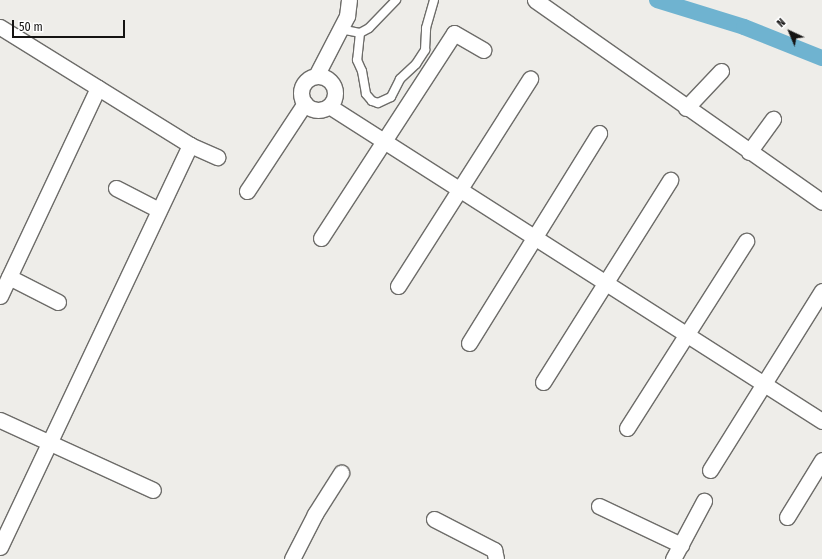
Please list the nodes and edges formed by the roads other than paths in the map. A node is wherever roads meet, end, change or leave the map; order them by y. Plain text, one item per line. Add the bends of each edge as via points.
1 (349, 0) edge
2 (396, 0) edge
3 (434, 0) edge
4 (535, 0) edge
5 (340, 29) junction
6 (1, 32) edge
7 (360, 33) junction
8 (483, 50) dead end
9 (721, 72) dead end
10 (316, 76) junction
11 (530, 79) dead end
12 (98, 88) junction
13 (304, 103) junction
14 (329, 106) junction
15 (686, 108) junction
16 (773, 119) dead end
17 (599, 133) dead end
18 (383, 140) junction
19 (190, 145) junction
20 (749, 152) junction
21 (217, 157) dead end
22 (670, 180) dead end
23 (459, 187) junction
24 (116, 188) dead end
25 (248, 191) dead end
26 (822, 202) edge
27 (159, 210) junction
28 (321, 238) dead end
29 (535, 238) junction
30 (746, 241) dead end
31 (9, 277) junction
32 (606, 283) junction
33 (398, 286) dead end
34 (822, 291) edge
35 (0, 296) edge
36 (58, 302) dead end
37 (688, 335) junction
38 (469, 343) dead end
39 (543, 382) dead end
40 (764, 384) junction
41 (0, 420) edge
42 (822, 421) edge
43 (627, 428) dead end
44 (48, 443) junction
45 (822, 460) edge
46 (710, 470) dead end
47 (341, 473) dead end
48 (154, 490) dead end
49 (704, 501) dead end
50 (599, 506) dead end
51 (787, 517) dead end
52 (434, 519) dead end
53 (681, 545) junction
54 (0, 547) edge
55 (292, 559) edge
56 (496, 559) edge
57 (674, 559) edge

1 - 5 street via 347,16
2 - 7 lane via 369,28
3 - 7 lane via 425,34 424,50 416,64 400,79 391,97 378,103 372,102 366,94 357,60
4 - 15 street
5 - 7 lane
5 - 10 street
6 - 12 street
8 - 18 street via 454,33
9 - 15 street
10 - 13 street via 302,86
10 - 14 street via 327,78 334,86 335,97
11 - 23 street
12 - 19 street
12 - 31 street
13 - 14 street via 313,109
13 - 25 street
14 - 18 street
15 - 20 street
16 - 20 street
17 - 29 street
18 - 23 street
18 - 28 street
19 - 21 street
19 - 27 street
20 - 26 street
22 - 32 street
23 - 29 street
23 - 33 street
24 - 27 street
27 - 44 street
29 - 32 street
29 - 38 street
30 - 37 street
31 - 35 street
31 - 36 street
32 - 37 street
32 - 39 street
34 - 40 street
37 - 40 street
37 - 43 street
40 - 42 street
40 - 46 street
41 - 44 street
44 - 48 street
44 - 54 street
45 - 51 street
47 - 55 street via 315,514
49 - 53 street
50 - 53 street
52 - 56 street via 494,550
53 - 57 street

